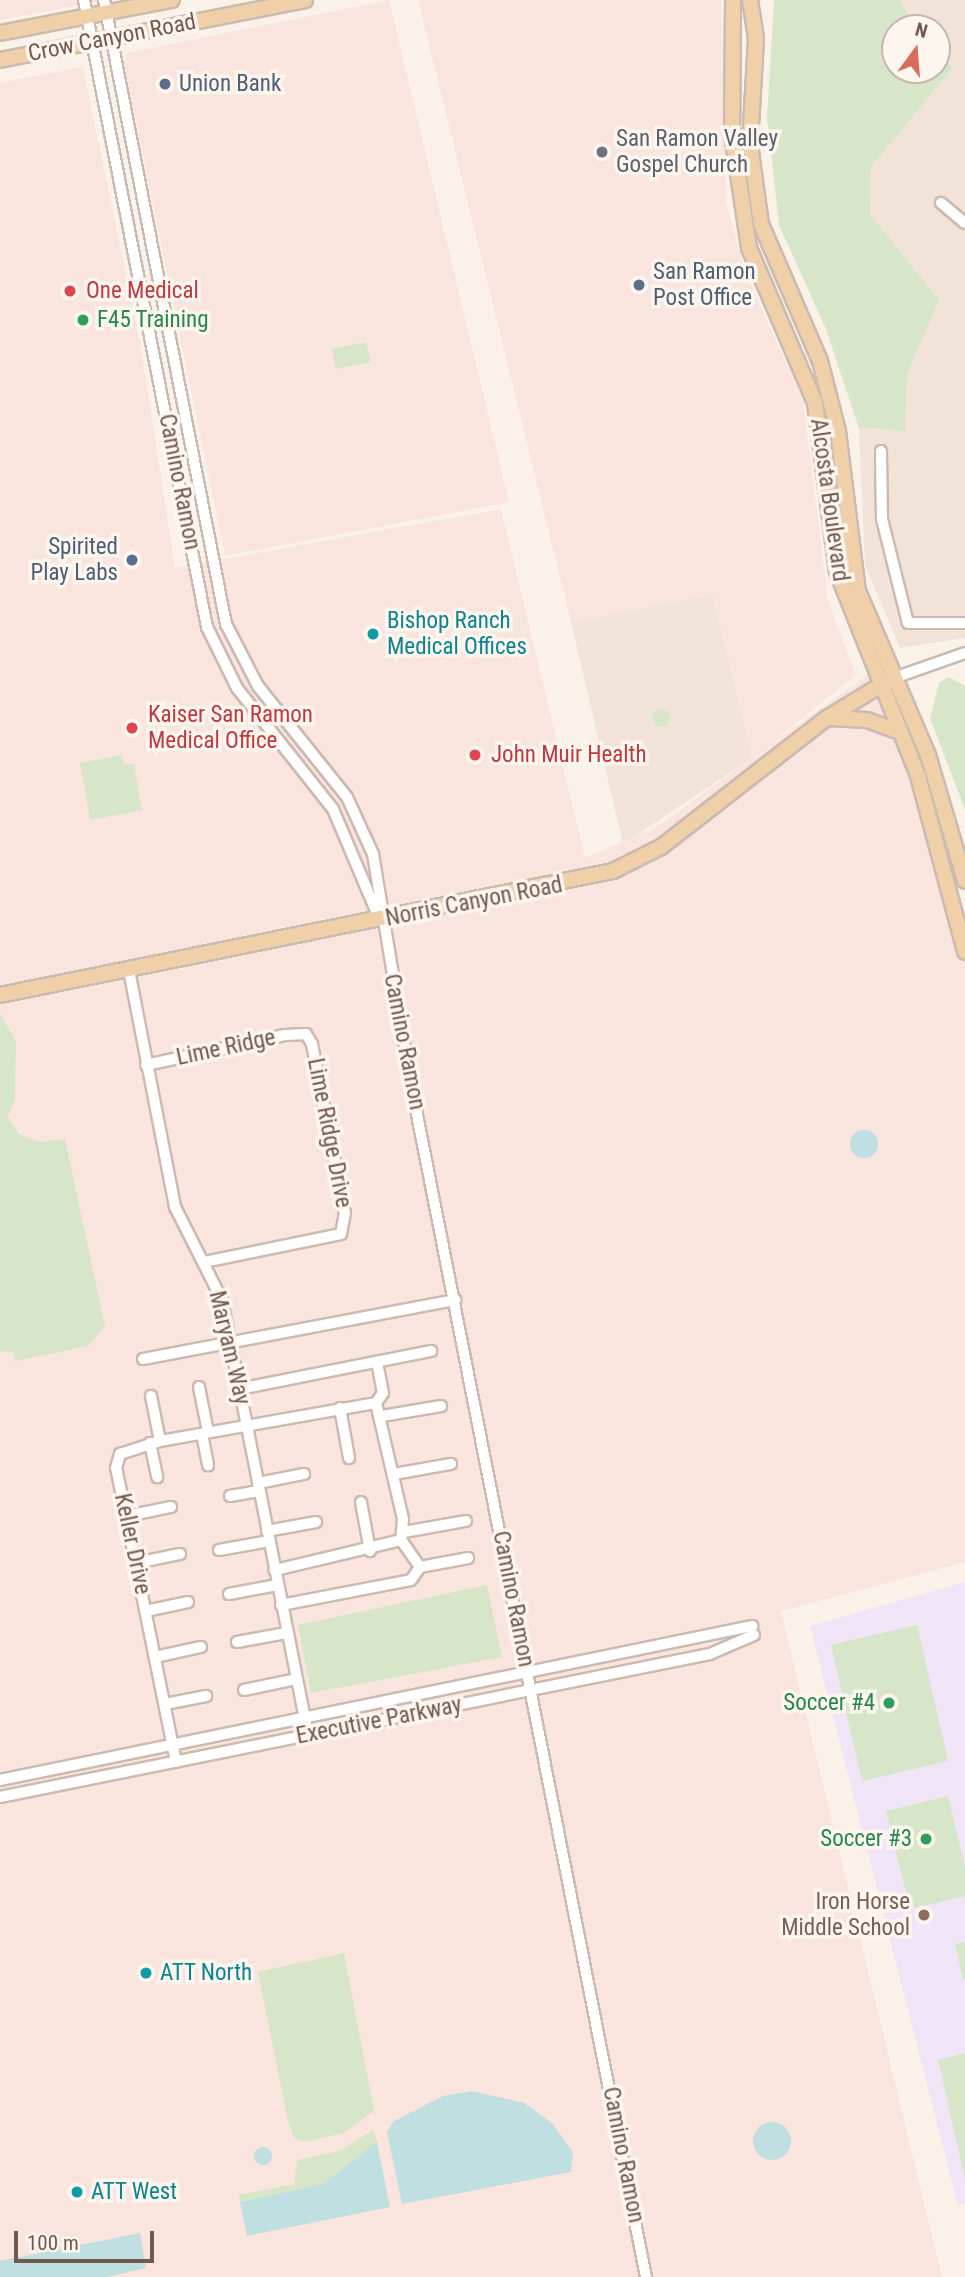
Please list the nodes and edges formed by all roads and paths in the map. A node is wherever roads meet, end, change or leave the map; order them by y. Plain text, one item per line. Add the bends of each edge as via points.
1 (84, 0) edge
2 (172, 0) edge
3 (305, 0) edge
4 (733, 0) edge
5 (750, 0) edge
6 (105, 6) edge
7 (88, 16) junction
8 (0, 33) edge
9 (111, 39) junction
10 (91, 43) junction
11 (0, 60) edge
12 (941, 203) dead end
13 (965, 223) edge
14 (881, 451) dead end
15 (965, 623) edge
16 (965, 653) edge
17 (891, 678) junction
18 (877, 685) junction
19 (827, 718) junction
20 (900, 732) junction
21 (965, 881) edge
22 (380, 920) junction
23 (965, 952) edge
24 (129, 970) junction
25 (0, 995) edge
26 (306, 1034) joint
27 (146, 1065) junction
28 (205, 1262) junction
29 (455, 1300) junction
30 (230, 1343) junction
31 (431, 1351) dead end
32 (142, 1359) dead end
33 (377, 1362) junction
34 (199, 1387) dead end
35 (239, 1389) junction
36 (151, 1396) dead end
37 (376, 1403) junction
38 (441, 1406) dead end
39 (340, 1408) junction
40 (382, 1416) junction
41 (246, 1426) junction
42 (205, 1433) junction
43 (155, 1442) junction
44 (349, 1458) dead end
45 (451, 1464) dead end
46 (208, 1465) dead end
47 (304, 1474) dead end
48 (394, 1474) junction
49 (157, 1477) dead end
50 (259, 1487) junction
51 (230, 1496) dead end
52 (360, 1502) dead end
53 (171, 1507) dead end
54 (127, 1516) junction
55 (466, 1521) dead end
56 (316, 1522) dead end
57 (268, 1536) junction
58 (403, 1536) junction
59 (219, 1550) dead end
60 (370, 1551) junction
61 (180, 1554) dead end
62 (468, 1558) dead end
63 (136, 1563) junction
64 (420, 1567) junction
65 (275, 1570) junction
66 (277, 1585) junction
67 (229, 1594) dead end
68 (188, 1602) dead end
69 (281, 1605) junction
70 (146, 1611) junction
71 (286, 1633) junction
72 (237, 1642) dead end
73 (201, 1647) dead end
74 (155, 1657) junction
75 (527, 1674) junction
76 (296, 1679) junction
77 (244, 1690) dead end
78 (531, 1690) junction
79 (206, 1696) dead end
80 (165, 1704) junction
81 (305, 1718) junction
82 (308, 1735) junction
83 (196, 1740) junction
84 (172, 1745) junction
85 (200, 1757) junction
86 (176, 1762) junction
87 (0, 1780) edge
88 (0, 1797) edge
89 (646, 2277) edge

1 - 7 street, Camino Ramon
2 - 6 main road, Crow Canyon Road
3 - 9 main road, Crow Canyon Road
4 - 18 main road, Alcosta Boulevard via 732,134 740,209 763,286 815,403 837,572
5 - 17 main road, Alcosta Boulevard via 755,55 750,144 761,223 832,398 858,591
6 - 7 main road, Crow Canyon Road
6 - 9 street, Camino Ramon
7 - 8 main road, Crow Canyon Road
7 - 10 street, Camino Ramon
9 - 10 main road, Crow Canyon Road
9 - 22 street, Camino Ramon via 226,624 258,686 358,816 373,854
10 - 11 main road, Crow Canyon Road
10 - 22 street, Camino Ramon via 207,627 237,688 333,809
12 - 13 street
14 - 15 street via 882,519 908,623
16 - 17 street
17 - 18 main road, Norris Canyon Road
17 - 21 main road, Alcosta Boulevard via 928,755
18 - 19 main road, Norris Canyon Road
18 - 20 main road, Alcosta Boulevard
19 - 20 main road via 867,720
19 - 22 main road, Norris Canyon Road via 647,856 582,882
20 - 23 main road, Alcosta Boulevard via 934,829
22 - 24 main road, Norris Canyon Road
22 - 29 street, Camino Ramon
24 - 25 main road, Norris Canyon Road
24 - 27 street, Maryam Way
26 - 27 street, Lime Ridge
26 - 28 street, Lime Ridge Drive via 345,1213 341,1234
27 - 28 street, Maryam Way via 175,1207
28 - 30 street, Maryam Way
29 - 30 street
29 - 75 street, Camino Ramon
30 - 32 street
30 - 35 street, Maryam Way
31 - 33 street
33 - 35 street
33 - 37 street via 383,1393
34 - 42 street
35 - 41 street, Maryam Way
36 - 43 street
37 - 39 street, Keller Drive
37 - 40 street
38 - 40 street
39 - 41 street, Keller Drive
39 - 44 street
40 - 48 street
41 - 42 street, Keller Drive
41 - 50 street, Maryam Way
42 - 43 street, Keller Drive
42 - 46 street
43 - 49 street
43 - 54 street, Keller Drive via 118,1459
45 - 48 street
47 - 50 street
48 - 58 street
50 - 51 street
50 - 57 street, Maryam Way
52 - 60 street
53 - 54 street
54 - 63 street, Keller Drive
55 - 58 street
56 - 57 street
57 - 59 street
57 - 65 street, Maryam Way
58 - 60 street
58 - 64 street
60 - 65 street
61 - 63 street
62 - 64 street
63 - 70 street, Keller Drive
64 - 69 street via 402,1583
65 - 66 street, Maryam Way
66 - 67 street
66 - 69 street, Maryam Way
68 - 70 street
69 - 71 street, Maryam Way
70 - 74 street, Keller Drive
71 - 72 street
71 - 76 street, Maryam Way
73 - 74 street
74 - 80 street, Keller Drive
75 - 78 street, Camino Ramon
75 - 78 street, Executive Parkway via 753,1631 710,1654
75 - 81 street, Executive Parkway
76 - 77 street
76 - 81 street, Maryam Way
78 - 82 street, Executive Parkway
78 - 89 street, Camino Ramon
79 - 80 street
80 - 84 street, Keller Drive
81 - 82 street, Maryam Way
81 - 83 street, Executive Parkway
82 - 85 street, Executive Parkway
83 - 84 street, Executive Parkway
83 - 85 street
84 - 86 street, Keller Drive
84 - 87 street, Executive Parkway
85 - 86 street, Executive Parkway
86 - 88 street, Executive Parkway

